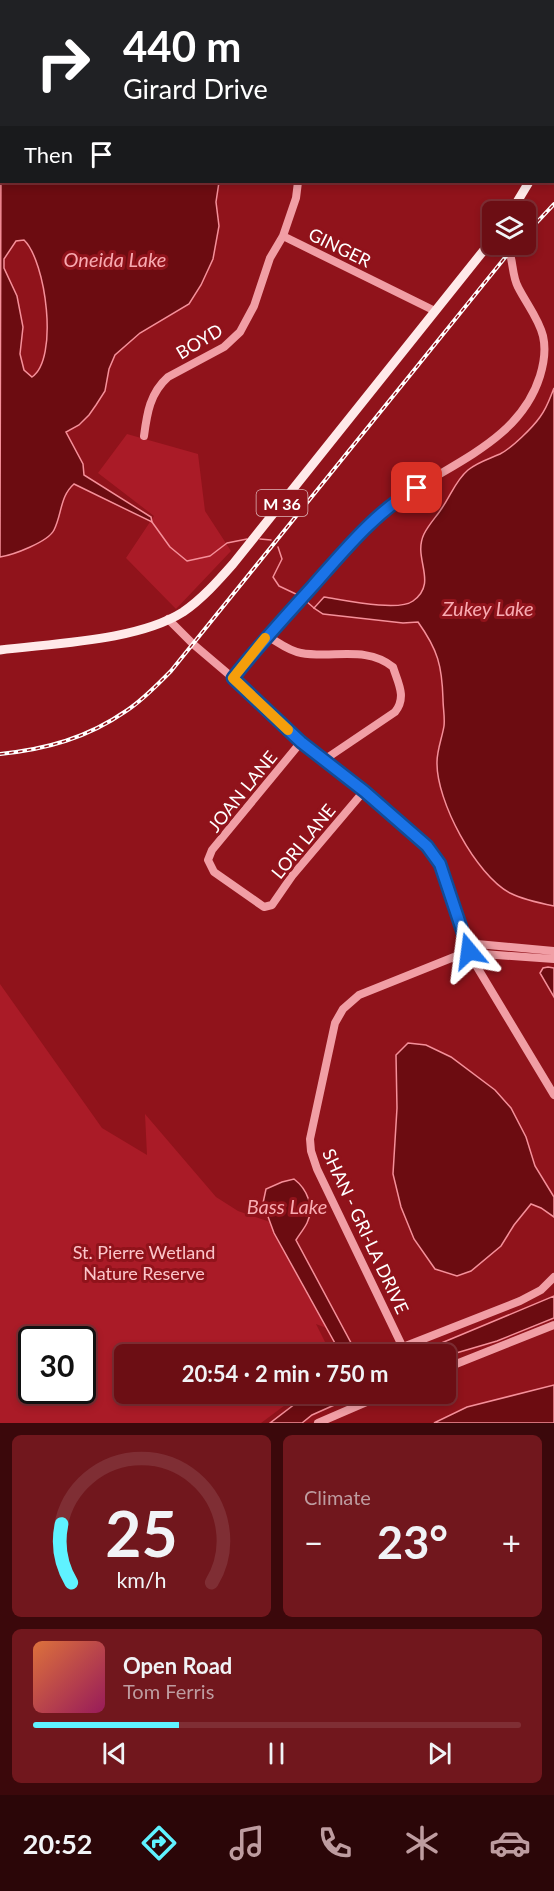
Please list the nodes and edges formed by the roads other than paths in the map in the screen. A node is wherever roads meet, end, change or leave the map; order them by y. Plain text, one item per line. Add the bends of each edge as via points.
1 (298, 183) edge
2 (528, 183) edge
3 (518, 201) edge
4 (283, 236) junction
5 (482, 252) edge
6 (510, 255) edge
7 (435, 311) junction
8 (144, 436) dead end
9 (168, 619) junction
10 (267, 636) junction
11 (0, 650) edge
12 (233, 678) junction
13 (301, 742) junction
14 (324, 760) junction
15 (364, 791) junction
16 (264, 907) joint
17 (469, 950) junction
18 (554, 951) edge
19 (554, 958) edge
20 (554, 1095) edge
21 (554, 1277) edge
22 (554, 1325) edge
23 (402, 1344) edge
24 (421, 1344) edge
25 (456, 1364) edge
26 (362, 1404) edge
27 (318, 1423) edge

1 - 4 street, GINGER
2 - 3 main road
4 - 7 street, GINGER
4 - 8 street, BOYD via 240,332 224,347 161,384 149,406
5 - 7 main road, M 36
6 - 10 street via 517,286 543,333 542,368 530,400 506,430 385,511
7 - 9 main road, M 36 via 228,570 196,601
9 - 11 main road, M 36 via 127,634
9 - 12 street
10 - 12 street
10 - 14 street via 304,654 371,655 393,667 402,693 399,707
12 - 13 street
13 - 14 street
13 - 16 street, JOAN LANE via 212,850 208,860 214,872
14 - 15 street
15 - 16 street, LORI LANE via 272,905
15 - 17 street via 419,839 440,864
17 - 18 street
17 - 19 street
17 - 20 street
17 - 23 street, SHAN - GRI-LA DRIVE via 359,995 343,1009 335,1023 310,1139 317,1169
21 - 24 street via 541,1290 520,1301
22 - 25 street
26 - 27 street

